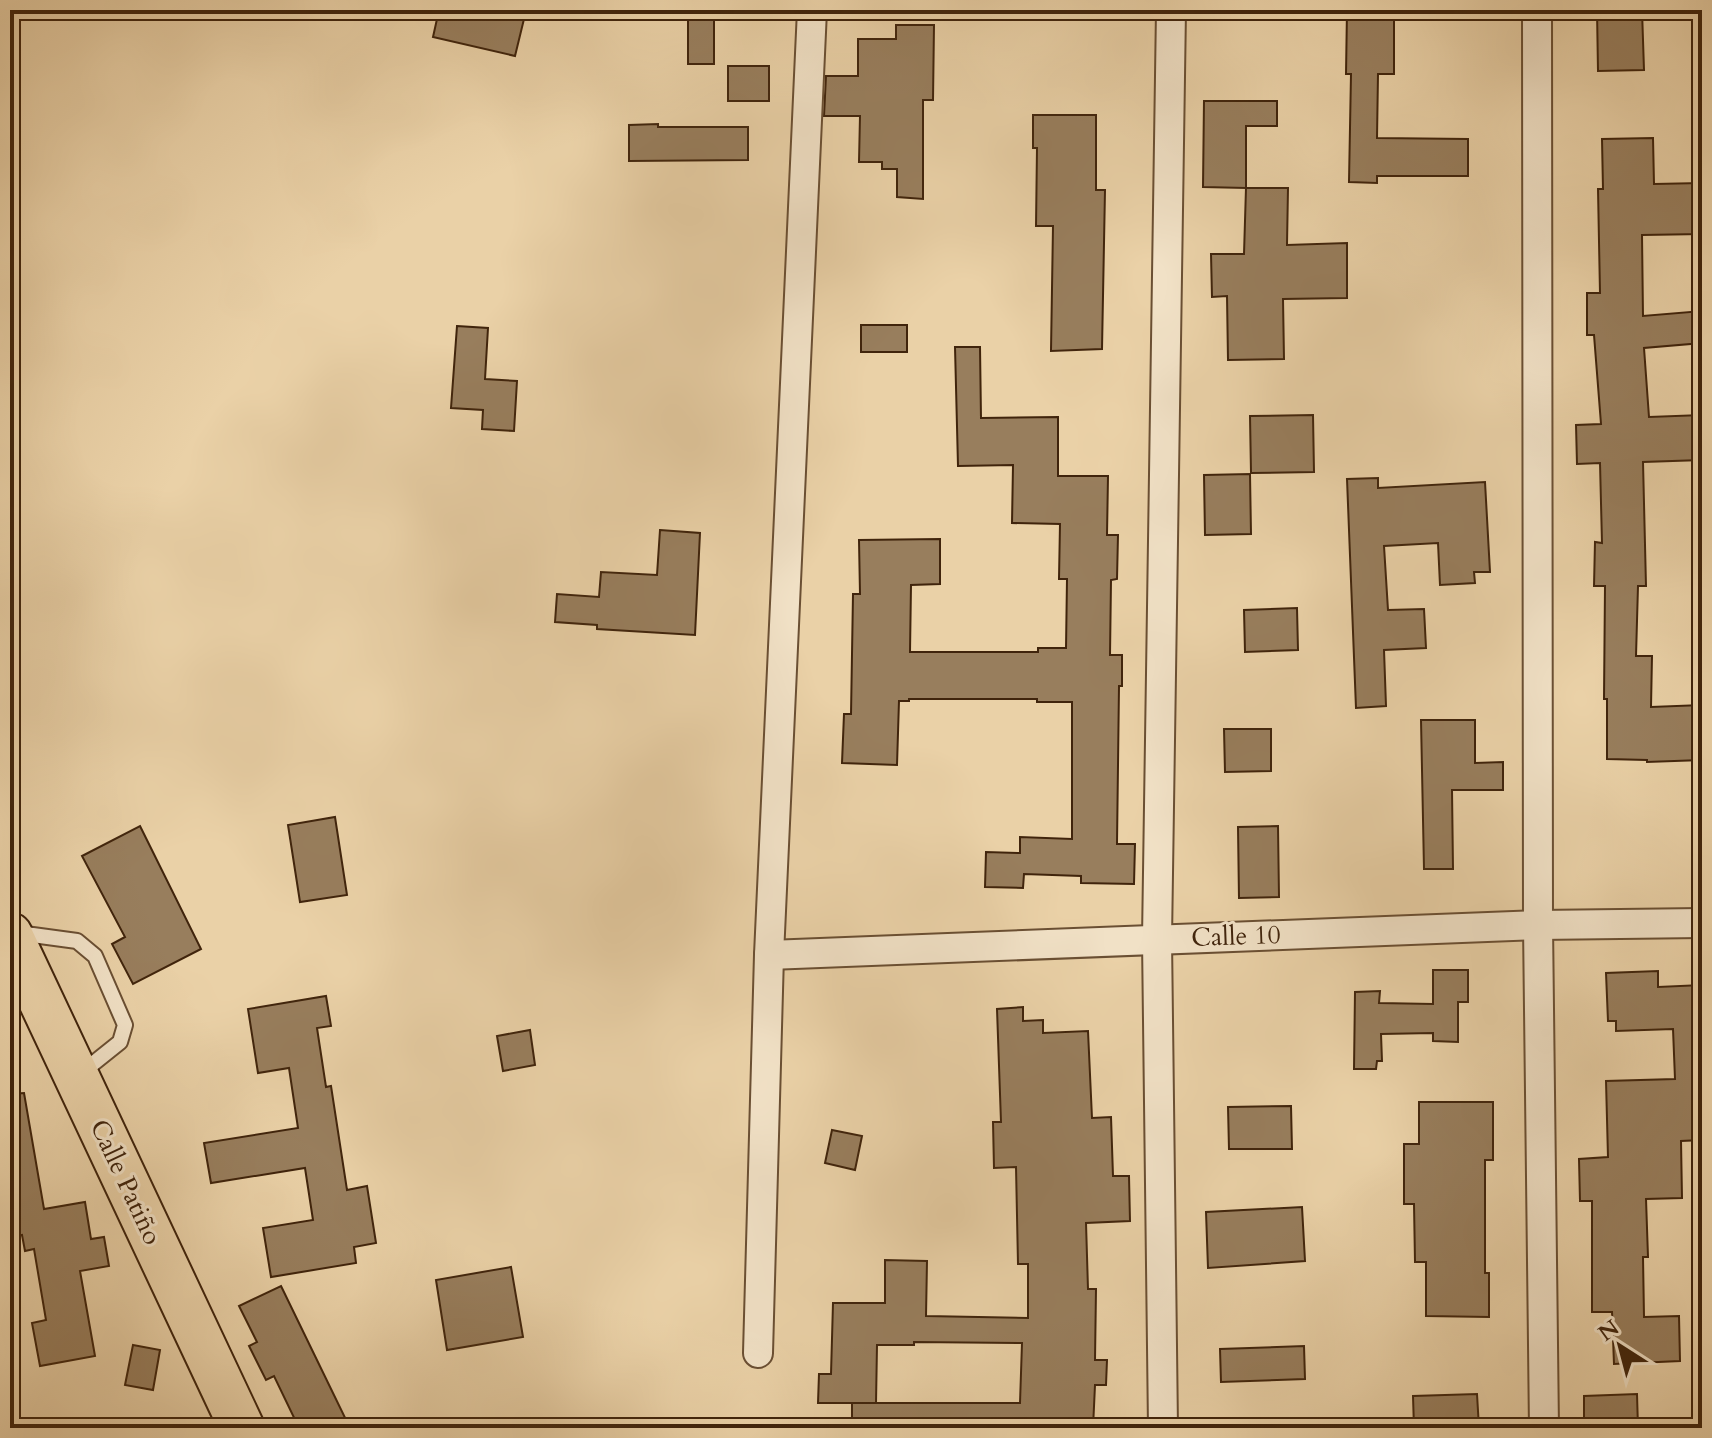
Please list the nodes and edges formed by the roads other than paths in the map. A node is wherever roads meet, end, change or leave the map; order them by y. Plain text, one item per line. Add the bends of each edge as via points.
1 (812, 10) edge
2 (1171, 10) edge
3 (1537, 10) edge
4 (1702, 923) edge
5 (1538, 925) junction
6 (10, 934) edge
7 (1157, 939) junction
8 (769, 955) junction
9 (77, 1077) junction
10 (758, 1353) dead end
11 (242, 1428) edge
12 (1163, 1428) edge
13 (1544, 1428) edge

1 - 8 street
2 - 7 street
3 - 5 street
4 - 5 street, Calle 10
5 - 7 street, Calle 10
5 - 13 street
6 - 9 main road, Calle Patiño
6 - 9 lane via 77,941 95,956 125,1025 120,1042
7 - 8 street, Calle 10
7 - 12 street
8 - 10 street
9 - 11 main road, Calle Patiño

